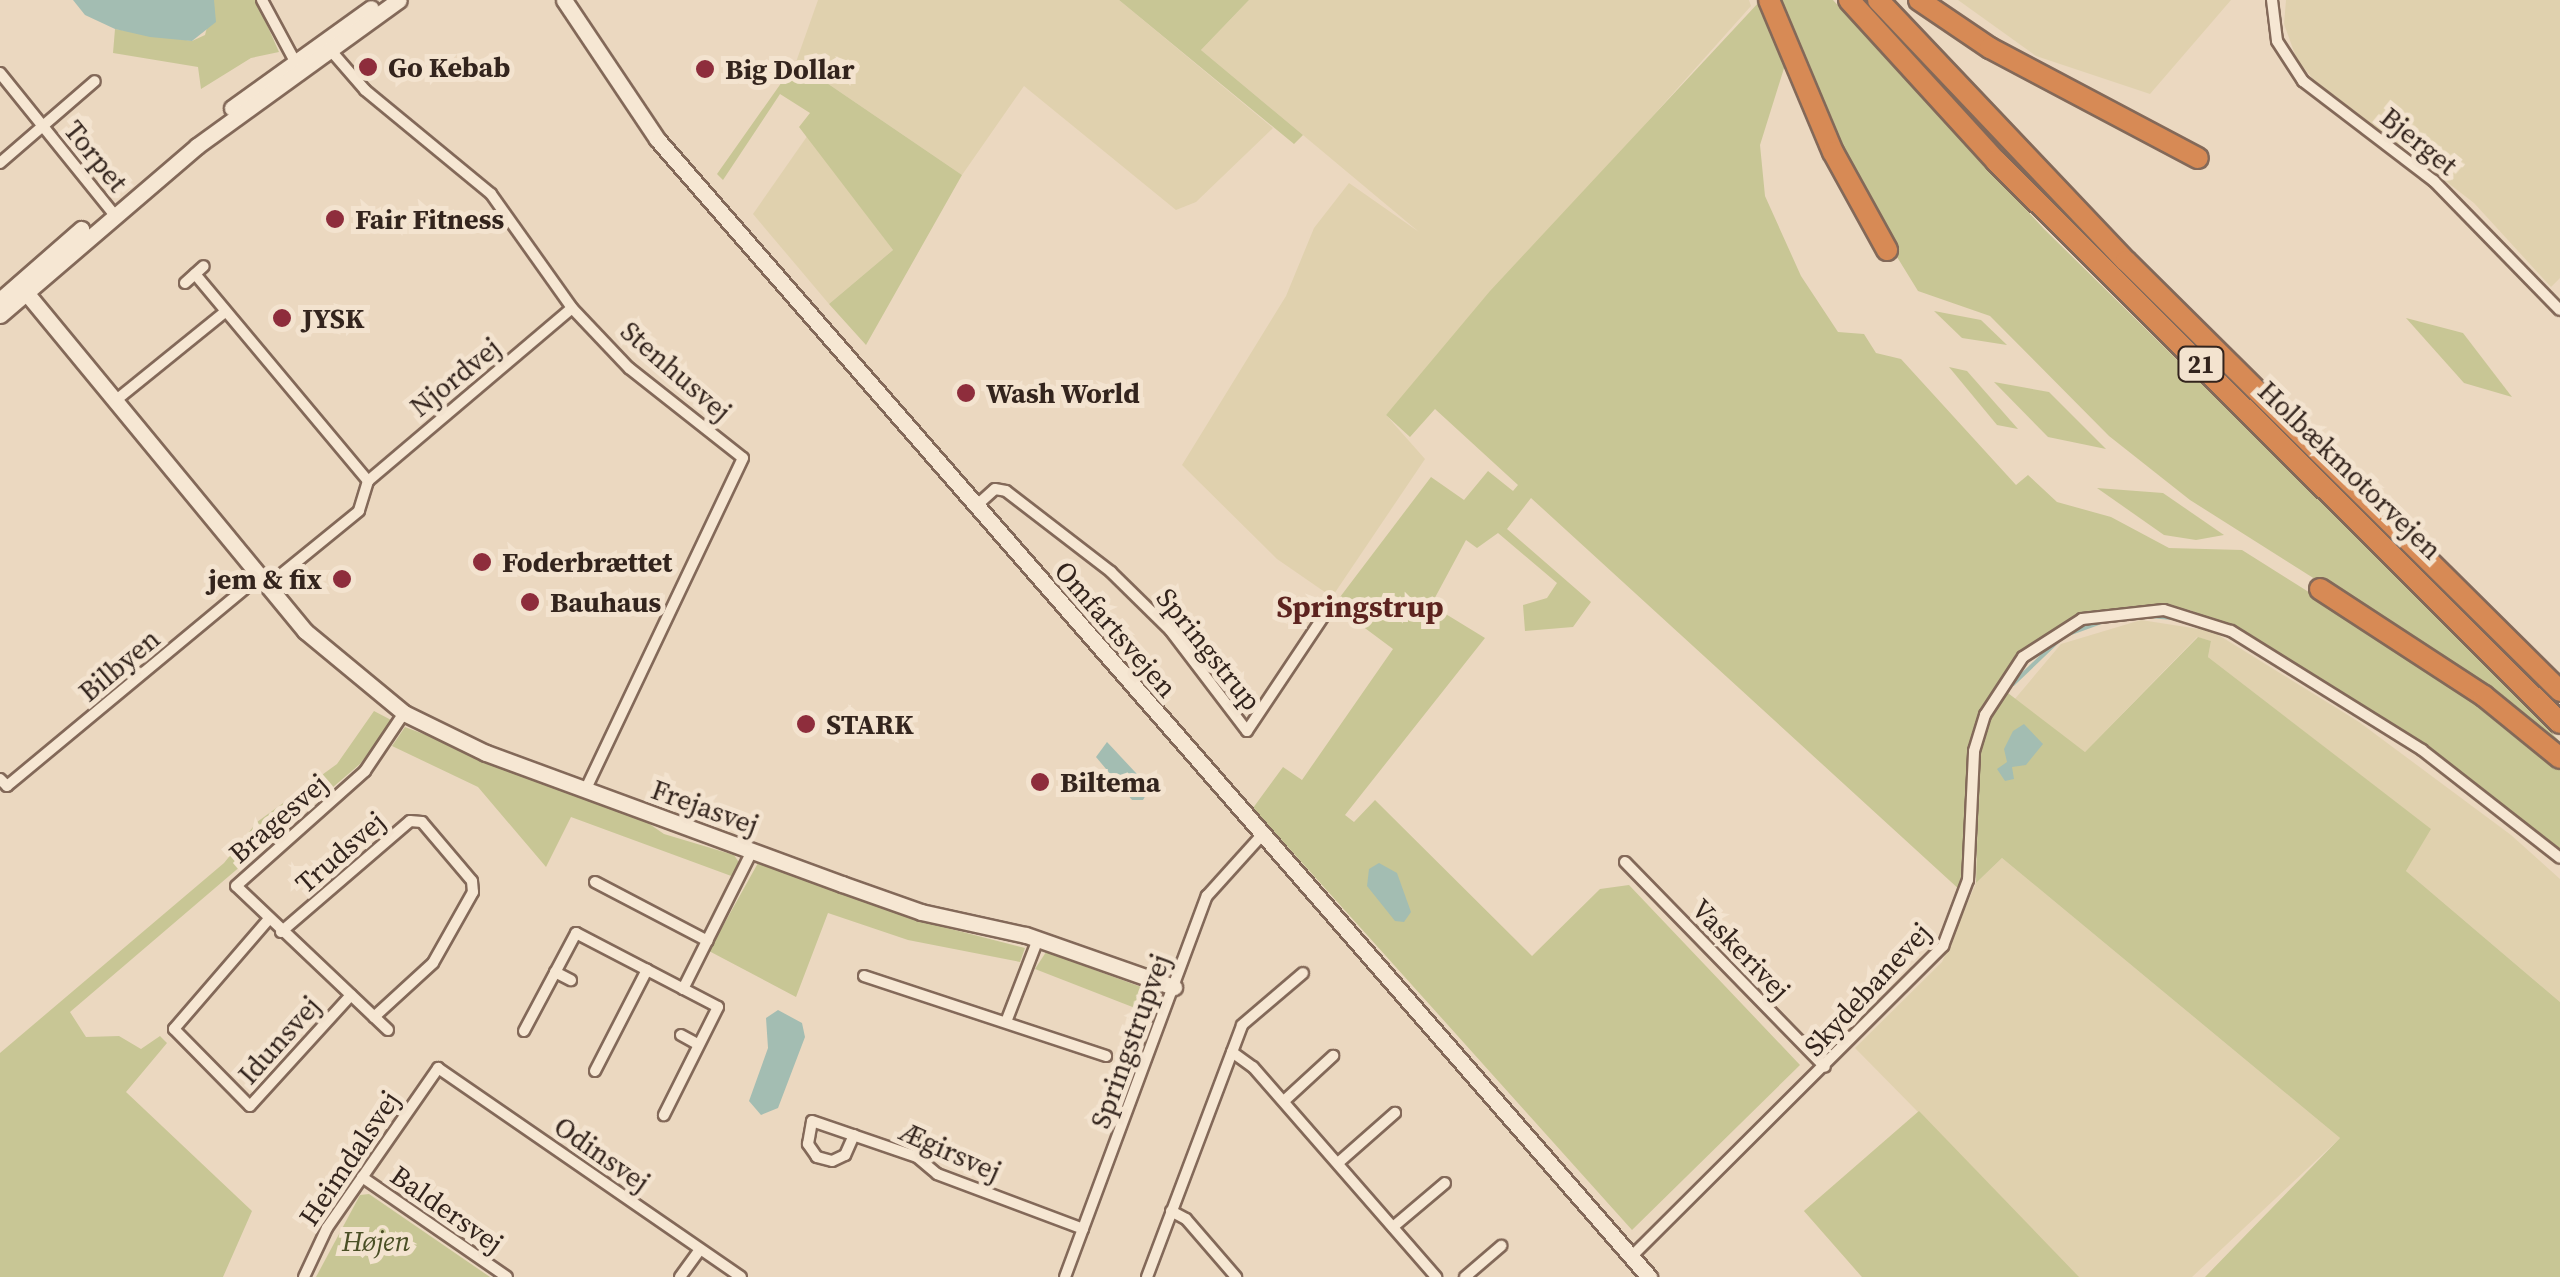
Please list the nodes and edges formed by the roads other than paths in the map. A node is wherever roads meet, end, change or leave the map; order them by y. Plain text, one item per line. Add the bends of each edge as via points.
1 (262, 0) edge
2 (383, 0) edge
3 (399, 0) edge
4 (564, 0) edge
5 (1769, 0) edge
6 (1849, 0) edge
7 (1878, 0) edge
8 (1919, 0) edge
9 (2272, 0) edge
10 (328, 47) junction
11 (298, 67) junction
12 (0, 73) edge
13 (95, 81) dead end
14 (44, 126) junction
15 (2198, 158) dead end
16 (0, 163) edge
17 (110, 209) junction
18 (1887, 250) dead end
19 (185, 283) dead end
20 (23, 288) junction
21 (0, 300) edge
22 (572, 308) junction
23 (2560, 310) edge
24 (225, 312) junction
25 (0, 315) edge
26 (115, 401) junction
27 (368, 481) junction
28 (976, 506) junction
29 (263, 582) junction
30 (2320, 589) dead end
31 (1327, 611) dead end
32 (2560, 691) edge
33 (404, 713) junction
34 (2560, 723) edge
35 (2560, 758) edge
36 (2, 786) edge
37 (585, 790) junction
38 (1261, 836) junction
39 (752, 851) junction
40 (2560, 858) edge
41 (1625, 862) dead end
42 (595, 882) dead end
43 (268, 920) junction
44 (281, 932) junction
45 (1038, 939) junction
46 (708, 941) junction
47 (647, 970) junction
48 (555, 972) junction
49 (1302, 973) dead end
50 (864, 976) dead end
51 (572, 980) dead end
52 (1174, 987) junction
53 (684, 988) junction
54 (350, 994) junction
55 (374, 1017) junction
56 (1006, 1022) junction
57 (388, 1030) dead end
58 (524, 1032) dead end
59 (681, 1035) dead end
60 (697, 1044) junction
61 (1232, 1052) junction
62 (1106, 1056) dead end
63 (1333, 1056) dead end
64 (1826, 1067) junction
65 (438, 1068) joint
66 (595, 1071) dead end
67 (1284, 1101) junction
68 (1396, 1113) dead end
69 (664, 1115) dead end
70 (854, 1136) junction
71 (1338, 1164) junction
72 (362, 1177) junction
73 (1445, 1183) dead end
74 (1171, 1211) junction
75 (1393, 1227) junction
76 (1083, 1229) junction
77 (1501, 1246) dead end
78 (700, 1248) junction
79 (1631, 1256) junction
80 (304, 1277) edge
81 (507, 1277) edge
82 (680, 1277) edge
83 (741, 1277) edge
84 (1065, 1277) edge
85 (1147, 1277) edge
86 (1236, 1277) edge
87 (1436, 1277) edge
88 (1465, 1277) edge
89 (1649, 1277) edge

1 - 11 street
2 - 10 street
3 - 10 street
4 - 28 street, Omfartsvejen via 656,139
5 - 18 highway via 1832,152
6 - 34 highway, Holbækmotorvejen / 21 via 1996,161
7 - 32 highway, Holbækmotorvejen / 21 via 2035,169
8 - 15 highway via 1990,48
9 - 23 street, Bjerget via 2277,41 2304,81 2434,181
10 - 11 street
10 - 22 street, Stenhusvej via 374,98 481,184
11 - 17 street
12 - 14 street
13 - 14 street, Torpet
14 - 16 street, Torpet
14 - 17 street, Torpet
17 - 20 street
19 - 24 street via 200,270
20 - 21 street
20 - 25 street
20 - 26 street, Frejasvej
22 - 27 street, Njordvej
22 - 37 street, Stenhusvej via 660,396 743,458
24 - 26 street
24 - 27 street
26 - 29 street, Frejasvej
27 - 29 street via 359,511
28 - 31 street, Springstrup via 995,489 1006,491 1110,572 1170,630 1248,732
28 - 38 street, Omfartsvejen
29 - 33 street, Frejasvej via 334,660
29 - 36 street, Bilbyen
30 - 35 highway via 2484,696
33 - 37 street, Frejasvej
33 - 43 street, Bragesvej via 365,771 238,881 238,892
37 - 39 street, Frejasvej
38 - 52 street, Springstrupvej via 1212,887
38 - 79 street, Omfartsvejen
39 - 45 street, Frejasvej via 921,912
39 - 46 street
40 - 64 street, Skydebanevej via 2383,724 2212,622 2143,609 2082,620 2023,657 1985,715 1974,750 1968,880 1950,935
41 - 64 street, Vaskerivej
42 - 46 street
43 - 44 street, Bragesvej
43 - 54 street, Idunsvej via 174,1029 250,1106
44 - 54 street, Bragesvej
44 - 55 street, Trudsvej via 410,822 422,822 474,889 433,963
45 - 52 street, Frejasvej
45 - 56 street
46 - 53 street
47 - 48 street via 576,933
47 - 53 street
47 - 66 street
48 - 51 street
48 - 58 street
49 - 61 street via 1242,1025
50 - 56 street
52 - 76 street, Springstrupvej
53 - 60 street via 718,1007
54 - 55 street, Bragesvej
55 - 57 street, Bragesvej
56 - 62 street
59 - 60 street
60 - 69 street
61 - 67 street
61 - 74 street
63 - 67 street
64 - 79 street, Skydebanevej
65 - 72 street, Heimdalsvej
65 - 78 street, Odinsvej
67 - 71 street
68 - 71 street
70 - 70 street, Ægirsvej via 812,1120 808,1144 819,1158 832,1161 845,1155
70 - 76 street, Ægirsvej
71 - 75 street
72 - 80 street, Heimdalsvej
72 - 81 street, Baldersvej
73 - 75 street
74 - 85 street
74 - 86 street via 1186,1219
75 - 87 street
76 - 84 street, Springstrupvej
77 - 88 street
78 - 82 street
78 - 83 street, Odinsvej
79 - 89 street, Omfartsvejen

